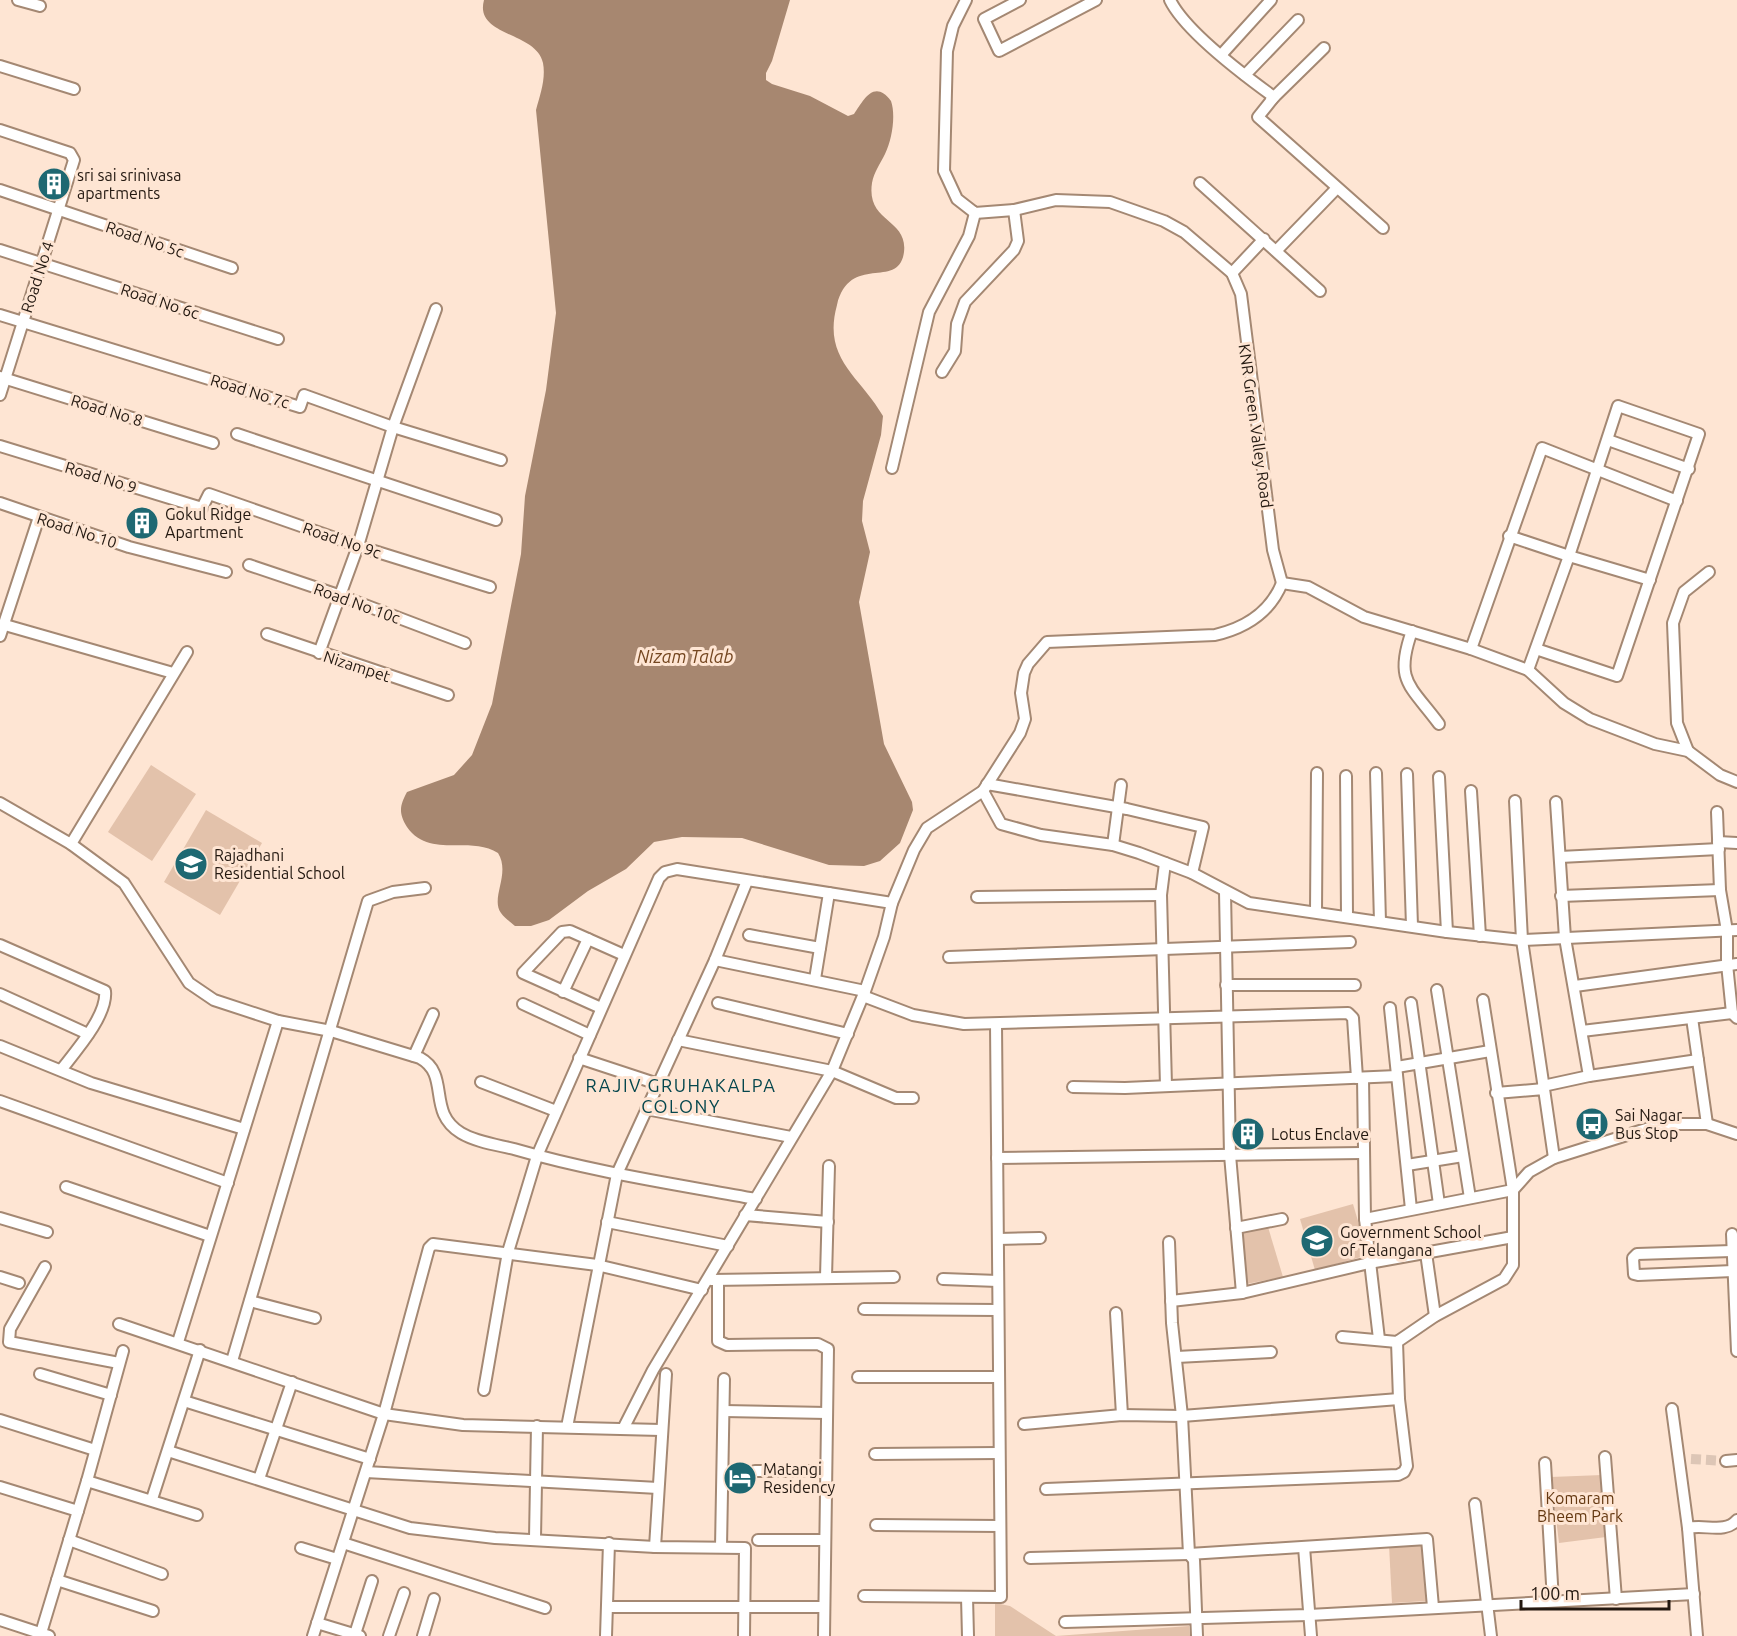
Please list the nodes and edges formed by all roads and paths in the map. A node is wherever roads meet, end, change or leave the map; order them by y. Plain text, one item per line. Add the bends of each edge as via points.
1 (18, 0) edge
2 (966, 0) edge
3 (1020, 0) edge
4 (1096, 0) edge
5 (1170, 0) edge
6 (1271, 0) edge
7 (1074, 5) edge
8 (40, 6) dead end
9 (1298, 20) dead end
10 (1324, 48) dead end
11 (1222, 54) junction
12 (0, 66) edge
13 (1245, 75) junction
14 (74, 89) dead end
15 (1269, 103) junction
16 (0, 130) edge
17 (1200, 183) dead end
18 (1336, 189) junction
19 (0, 190) edge
20 (58, 210) junction
21 (1014, 210) junction
22 (975, 213) junction
23 (1383, 228) dead end
24 (1264, 238) junction
25 (0, 250) edge
26 (1277, 250) junction
27 (43, 262) junction
28 (232, 268) dead end
29 (1232, 273) junction
30 (1320, 291) dead end
31 (436, 309) dead end
32 (0, 315) edge
33 (23, 323) junction
34 (278, 339) dead end
35 (942, 372) dead end
36 (3, 377) edge
37 (0, 395) edge
38 (393, 427) junction
39 (237, 434) dead end
40 (1608, 440) junction
41 (213, 443) dead end
42 (0, 446) edge
43 (501, 460) dead end
44 (892, 468) dead end
45 (1689, 469) junction
46 (1598, 472) junction
47 (378, 483) junction
48 (1677, 501) junction
49 (0, 503) edge
50 (202, 508) joint
51 (39, 517) junction
52 (496, 520) dead end
53 (1509, 536) junction
54 (358, 546) junction
55 (1569, 556) junction
56 (249, 565) dead end
57 (225, 572) dead end
58 (1709, 572) dead end
59 (1650, 580) junction
60 (1282, 583) junction
61 (490, 586) dead end
62 (340, 596) junction
63 (5, 625) junction
64 (1412, 631) junction
65 (267, 634) dead end
66 (0, 636) edge
67 (465, 643) dead end
68 (1471, 649) junction
69 (1536, 649) junction
70 (187, 652) dead end
71 (319, 653) junction
72 (1528, 670) junction
73 (173, 673) junction
74 (448, 695) dead end
75 (1439, 724) dead end
76 (1688, 751) junction
77 (1317, 773) dead end
78 (1376, 773) dead end
79 (1407, 774) dead end
80 (1346, 776) dead end
81 (1439, 777) dead end
82 (1737, 782) edge
83 (1121, 785) dead end
84 (985, 787) junction
85 (1471, 791) dead end
86 (1515, 801) dead end
87 (1556, 802) dead end
88 (0, 803) edge
89 (1119, 808) junction
90 (1717, 812) dead end
91 (1737, 843) edge
92 (71, 844) junction
93 (1113, 845) junction
94 (1718, 846) junction
95 (1560, 857) junction
96 (1165, 863) junction
97 (1191, 873) junction
98 (747, 881) junction
99 (425, 888) dead end
100 (1720, 890) junction
101 (1225, 892) junction
102 (830, 893) junction
103 (1161, 895) junction
104 (1562, 896) junction
105 (976, 897) dead end
106 (892, 903) junction
107 (1316, 911) junction
108 (1347, 916) junction
109 (1380, 922) junction
110 (1412, 926) junction
111 (1732, 930) edge
112 (1447, 932) junction
113 (748, 935) dead end
114 (1480, 936) junction
115 (1565, 938) junction
116 (588, 939) junction
117 (1522, 940) junction
118 (1350, 942) dead end
119 (0, 945) edge
120 (820, 948) junction
121 (1225, 948) junction
122 (1163, 950) junction
123 (624, 955) junction
124 (949, 957) dead end
125 (715, 960) junction
126 (1732, 964) edge
127 (814, 979) junction
128 (1226, 985) junction
129 (1355, 985) dead end
130 (1575, 986) junction
131 (1437, 990) dead end
132 (563, 992) junction
133 (0, 994) edge
134 (864, 994) junction
135 (1483, 1000) dead end
136 (718, 1003) dead end
137 (1411, 1003) dead end
138 (523, 1004) dead end
139 (601, 1008) junction
140 (1390, 1008) dead end
141 (433, 1014) dead end
142 (1734, 1015) edge
143 (1226, 1018) junction
144 (1692, 1018) junction
145 (1165, 1019) junction
146 (278, 1021) junction
147 (996, 1024) junction
148 (331, 1031) junction
149 (1582, 1031) junction
150 (88, 1034) junction
151 (848, 1034) junction
152 (590, 1035) junction
153 (678, 1040) junction
154 (0, 1046) edge
155 (1490, 1051) junction
156 (414, 1056) junction
157 (1447, 1057) junction
158 (579, 1058) junction
159 (1698, 1060) junction
160 (1419, 1062) junction
161 (61, 1070) junction
162 (832, 1071) junction
163 (1397, 1072) junction
164 (1589, 1076) junction
165 (1360, 1078) junction
166 (481, 1082) dead end
167 (658, 1084) junction
168 (1228, 1084) junction
169 (1166, 1086) junction
170 (1073, 1087) dead end
171 (1544, 1087) junction
172 (1496, 1093) junction
173 (913, 1098) dead end
174 (0, 1101) edge
175 (646, 1108) junction
176 (556, 1111) junction
177 (1707, 1124) junction
178 (244, 1129) junction
179 (1737, 1134) edge
180 (791, 1137) junction
181 (1362, 1153) junction
182 (1230, 1155) junction
183 (537, 1156) junction
184 (1463, 1156) junction
185 (997, 1158) junction
186 (1554, 1158) junction
187 (1433, 1161) junction
188 (1407, 1165) junction
189 (830, 1166) dead end
190 (617, 1174) junction
191 (228, 1183) junction
192 (66, 1187) dead end
193 (1513, 1190) junction
194 (1470, 1198) junction
195 (756, 1199) junction
196 (1439, 1204) junction
197 (1412, 1209) junction
198 (745, 1215) junction
199 (0, 1218) edge
200 (1282, 1219) dead end
201 (1365, 1219) junction
202 (607, 1222) junction
203 (828, 1222) junction
204 (1236, 1228) junction
205 (47, 1232) dead end
206 (1732, 1234) dead end
207 (210, 1236) junction
208 (1513, 1237) junction
209 (1040, 1238) dead end
210 (998, 1239) junction
211 (1169, 1242) dead end
212 (728, 1246) junction
213 (1732, 1251) junction
214 (508, 1252) junction
215 (1426, 1253) junction
216 (1369, 1263) junction
217 (597, 1265) junction
218 (45, 1267) dead end
219 (1733, 1271) junction
220 (0, 1277) edge
221 (826, 1277) junction
222 (894, 1277) dead end
223 (943, 1279) dead end
224 (713, 1280) junction
225 (998, 1281) junction
226 (19, 1283) dead end
227 (702, 1290) junction
228 (1242, 1293) junction
229 (250, 1301) junction
230 (1171, 1301) junction
231 (864, 1310) dead end
232 (998, 1310) junction
233 (1116, 1313) dead end
234 (1435, 1316) junction
235 (315, 1318) dead end
236 (119, 1324) dead end
237 (5, 1327) edge
238 (1342, 1336) dead end
239 (1379, 1339) junction
240 (178, 1342) junction
241 (1397, 1342) junction
242 (200, 1350) junction
243 (123, 1351) dead end
244 (1737, 1351) edge
245 (1271, 1352) dead end
246 (1177, 1357) junction
247 (232, 1361) junction
248 (119, 1363) junction
249 (40, 1374) dead end
250 (666, 1374) dead end
251 (858, 1377) dead end
252 (999, 1377) junction
253 (724, 1379) dead end
254 (292, 1382) junction
255 (484, 1390) dead end
256 (111, 1395) junction
257 (1399, 1399) junction
258 (184, 1401) junction
259 (1672, 1409) dead end
260 (724, 1411) junction
261 (827, 1413) junction
262 (384, 1414) junction
263 (1122, 1415) junction
264 (1182, 1416) junction
265 (0, 1420) edge
266 (1024, 1424) dead end
267 (537, 1426) junction
268 (567, 1427) junction
269 (276, 1429) junction
270 (623, 1429) junction
271 (661, 1430) junction
272 (95, 1450) junction
273 (168, 1451) junction
274 (999, 1453) junction
275 (875, 1454) dead end
276 (1605, 1457) dead end
277 (370, 1459) junction
278 (1691, 1459) tunnel mouth
279 (1679, 1460) junction
280 (1545, 1463) dead end
281 (755, 1471) dead end
282 (826, 1471) junction
283 (366, 1472) junction
284 (259, 1479) junction
285 (87, 1481) junction
286 (536, 1482) junction
287 (1185, 1485) junction
288 (0, 1487) edge
289 (658, 1488) junction
290 (1046, 1489) dead end
291 (152, 1499) junction
292 (1475, 1504) dead end
293 (354, 1510) junction
294 (78, 1511) junction
295 (197, 1515) dead end
296 (1737, 1520) edge
297 (876, 1525) dead end
298 (1000, 1526) junction
299 (1688, 1528) junction
300 (535, 1538) junction
301 (758, 1539) dead end
302 (69, 1540) junction
303 (825, 1540) junction
304 (343, 1543) junction
305 (609, 1543) junction
306 (655, 1547) junction
307 (722, 1547) junction
308 (1304, 1547) junction
309 (300, 1548) dead end
310 (1189, 1554) junction
311 (1030, 1558) dead end
312 (337, 1559) junction
313 (162, 1574) dead end
314 (57, 1580) junction
315 (372, 1581) dead end
316 (404, 1593) dead end
317 (1694, 1594) junction
318 (864, 1596) dead end
319 (968, 1597) junction
320 (434, 1599) dead end
321 (1616, 1599) junction
322 (1553, 1601) junction
323 (1487, 1605) junction
324 (608, 1607) junction
325 (743, 1607) junction
326 (824, 1607) junction
327 (1433, 1607) junction
328 (544, 1608) dead end
329 (153, 1611) dead end
330 (1309, 1615) junction
331 (0, 1620) edge
332 (1196, 1620) junction
333 (1065, 1622) dead end
334 (317, 1623) junction
335 (38, 1634) edge
336 (358, 1635) edge
337 (313, 1636) edge
338 (389, 1636) edge
339 (423, 1636) edge
340 (606, 1636) edge
341 (744, 1636) edge
342 (824, 1636) edge
343 (968, 1636) edge
344 (1197, 1636) edge
345 (1311, 1636) edge
346 (1491, 1636) edge
347 (1697, 1636) edge

1 - 8 street
2 - 22 street via 953,26 947,51 944,171 957,199
3 - 7 street via 984,19 999,51
4 - 7 street
5 - 11 street via 1183,20
6 - 11 street
9 - 13 street
10 - 15 street
11 - 13 street
12 - 14 street
13 - 15 street via 1274,97
15 - 18 street via 1258,117
16 - 20 street, Road No 4 via 70,153 74,160
17 - 24 street
18 - 23 street
18 - 26 street
19 - 20 street, Road No 5c
20 - 27 street, Road No 4
20 - 28 street, Road No 5c
21 - 22 street
21 - 29 street via 1056,200 1110,202 1184,232
21 - 35 street via 1018,241 965,302 957,324 955,351
22 - 44 street via 969,236 929,312
24 - 26 street
24 - 29 street
25 - 27 street, Road No 6c
26 - 30 street
27 - 33 street, Road No 4
27 - 34 street, Road No 6c
29 - 60 street, KNR Green Valley Road via 1241,294 1273,550
31 - 38 street
32 - 33 street
33 - 36 street, Road No 4
33 - 38 street, Road No 7c via 300,407 304,395
36 - 37 street, Road No 4
36 - 41 street, Road No 8
38 - 43 street, Road No 7c
38 - 47 street
39 - 47 street
40 - 45 street
40 - 45 street via 1618,406 1699,434
40 - 46 street
42 - 50 street, Road No 9
45 - 48 street
46 - 48 street
46 - 53 street via 1542,448
46 - 55 street
47 - 52 street
47 - 54 street
48 - 59 street
49 - 51 street, Road No 10
50 - 54 street, Road No 9c via 209,494
51 - 57 street, Road No 10 via 129,547
51 - 63 street
53 - 55 street
53 - 68 street
54 - 61 street, Road No 9c
54 - 62 street
55 - 59 street
55 - 69 street
56 - 62 street, Road No 10c
58 - 76 street via 1684,592 1673,623 1677,723
59 - 69 street via 1617,676
60 - 64 street via 1308,587 1364,617
60 - 84 street via 1278,594 1239,629 1215,635 1047,642 1024,673 1021,693 1025,719 1020,733
62 - 67 street, Road No 10c
62 - 71 street
63 - 66 street
63 - 73 street
64 - 68 street
64 - 75 street via 1402,661 1404,677
65 - 71 street, Nizampet
68 - 72 street
69 - 72 street
70 - 73 street
71 - 74 street, Nizampet
72 - 76 street via 1564,703 1590,719 1655,744
73 - 92 street
76 - 82 street via 1720,775
77 - 107 street
78 - 109 street
79 - 110 street
80 - 108 street
81 - 112 street
83 - 89 street
84 - 89 street
84 - 93 street via 1001,824 1041,835
84 - 106 street via 927,828
85 - 114 street
86 - 117 street
87 - 95 street
88 - 92 street
89 - 93 street
89 - 97 street via 1203,827
90 - 94 street
91 - 94 street
92 - 146 street via 124,883 189,982 214,1000
93 - 96 street
94 - 95 street
94 - 100 street
95 - 104 street
96 - 97 street
96 - 103 street
97 - 101 street
98 - 102 street
98 - 123 street via 678,869 665,872
98 - 125 street
99 - 148 street via 393,892 368,901
100 - 104 street
100 - 111 street
101 - 107 street via 1249,903
101 - 121 street
102 - 106 street
102 - 120 street
103 - 105 street
103 - 122 street
104 - 115 street
106 - 134 street
107 - 108 street
108 - 109 street
109 - 110 street
110 - 112 street
111 - 115 street
111 - 126 street
112 - 114 street
113 - 120 street
114 - 117 street
115 - 117 street
115 - 130 street
116 - 123 street
116 - 132 street
116 - 132 street via 570,931 562,932 523,973
117 - 171 street
118 - 121 street
119 - 150 street via 102,988 106,998
120 - 127 street
121 - 122 street
121 - 128 street
122 - 124 street
122 - 145 street
123 - 139 street
125 - 127 street
125 - 153 street
126 - 130 street
126 - 142 street
127 - 134 street
128 - 129 street
128 - 143 street
130 - 149 street
131 - 157 street
132 - 139 street
133 - 150 street
134 - 147 street via 913,1015
134 - 151 street
135 - 155 street
136 - 151 street
137 - 160 street
138 - 152 street
139 - 152 street
140 - 163 street
141 - 156 street
142 - 144 street
143 - 145 street
143 - 165 street via 1348,1013 1353,1018
143 - 168 street
144 - 149 street
144 - 159 street
145 - 147 street
145 - 169 street
146 - 148 street
146 - 178 street
147 - 185 street
148 - 156 street
148 - 229 street
149 - 164 street
150 - 161 street
151 - 162 street
152 - 158 street
153 - 162 street
153 - 167 street
154 - 161 street
155 - 157 street
155 - 172 street
156 - 183 street via 431,1064 437,1079 439,1106 450,1125 463,1134
157 - 160 street
157 - 184 street
158 - 167 street
158 - 176 street
159 - 164 street
159 - 177 street
160 - 163 street
160 - 187 street
161 - 178 street via 91,1083
162 - 173 street via 896,1098
162 - 180 street
163 - 165 street
163 - 188 street
164 - 171 street
165 - 168 street
165 - 181 street
166 - 176 street
167 - 175 street
168 - 169 street
168 - 182 street
169 - 170 street
171 - 172 street
171 - 186 street
172 - 193 street
174 - 191 street
175 - 180 street
175 - 190 street
176 - 183 street
177 - 179 street
177 - 186 street via 1662,1124
178 - 191 street
180 - 195 street
181 - 182 street
181 - 201 street
182 - 185 street
182 - 204 street
183 - 190 street
183 - 214 street
184 - 187 street
184 - 194 street
185 - 210 street
186 - 193 street via 1529,1172
187 - 188 street
187 - 196 street
188 - 197 street
189 - 203 street
190 - 195 street
190 - 202 street
191 - 207 street
192 - 207 street
193 - 194 street
193 - 208 street
194 - 196 street
195 - 198 street
196 - 197 street
197 - 201 street
198 - 203 street
198 - 212 street
199 - 205 street
200 - 204 street
201 - 216 street
202 - 212 street
202 - 217 street
203 - 221 street
204 - 228 street
206 - 213 street
207 - 240 street
208 - 215 street
208 - 234 street via 1513,1265 1504,1279
209 - 210 street
210 - 225 street
211 - 230 street
212 - 224 street
213 - 219 street
213 - 219 street via 1637,1254 1633,1268 1638,1275
214 - 217 street
214 - 255 street
214 - 262 street via 433,1244 429,1248
215 - 216 street
215 - 234 street
216 - 228 street
216 - 239 street
217 - 227 street
217 - 268 street
218 - 237 street
219 - 244 street
220 - 226 street
221 - 222 street
221 - 224 street
223 - 225 street
224 - 227 street
224 - 261 street via 718,1341 727,1345 818,1344 828,1349
225 - 232 street
227 - 270 street via 653,1370
228 - 230 street
229 - 235 street
229 - 247 street
230 - 246 street
231 - 232 street
232 - 252 street
233 - 263 street
234 - 241 street
236 - 240 street
237 - 248 street via 9,1342
238 - 239 street
239 - 241 street
240 - 242 street
241 - 257 street
242 - 247 street
242 - 258 street
243 - 248 street
245 - 246 street
246 - 264 street
247 - 254 street
248 - 256 street
249 - 256 street
250 - 271 street
251 - 252 street
252 - 274 street
253 - 260 street
254 - 262 street
254 - 269 street
256 - 272 street
257 - 264 street
257 - 287 street via 1407,1466 1398,1475
258 - 269 street
258 - 273 street
259 - 279 street
260 - 261 street
260 - 307 street
261 - 282 street
262 - 267 street via 464,1425
262 - 277 street
263 - 264 street
263 - 266 street
264 - 287 street
265 - 272 street
267 - 268 street
267 - 286 street
268 - 270 street
269 - 277 street
269 - 284 street
270 - 271 street
271 - 289 street
272 - 285 street
273 - 284 street
273 - 291 street
274 - 275 street
274 - 298 street
276 - 321 street
277 - 283 street
278 - 279 street
279 - 299 street
280 - 322 street
281 - 282 street
282 - 303 street
283 - 286 street
283 - 293 street
284 - 293 street
285 - 291 street
285 - 294 street
286 - 289 street
286 - 300 street
287 - 290 street
287 - 310 street
288 - 294 street
289 - 306 street
291 - 295 street
292 - 323 street
293 - 300 street via 410,1528 495,1538
293 - 304 street
294 - 302 street
296 - 299 street via 1726,1528
297 - 298 street
298 - 319 street via 1001,1598
299 - 317 street
300 - 305 street
301 - 303 street
302 - 313 street
302 - 314 street
303 - 326 street
304 - 312 street
304 - 328 street
305 - 306 street
305 - 324 street
306 - 307 street
307 - 325 street via 745,1548
308 - 310 street
308 - 327 street via 1427,1539
308 - 330 street
309 - 312 street
310 - 311 street
310 - 332 street via 1194,1560
312 - 334 street
314 - 329 street
314 - 335 street
315 - 336 street
316 - 338 street
317 - 321 street
317 - 347 street
318 - 319 street
319 - 343 street
320 - 339 street
321 - 322 street
322 - 323 street
323 - 327 street
323 - 346 street
324 - 325 street
324 - 340 street
325 - 326 street
325 - 341 street
326 - 342 street
327 - 330 street
330 - 332 street
330 - 345 street
331 - 335 street
332 - 333 street
332 - 344 street
334 - 336 street
334 - 337 street

